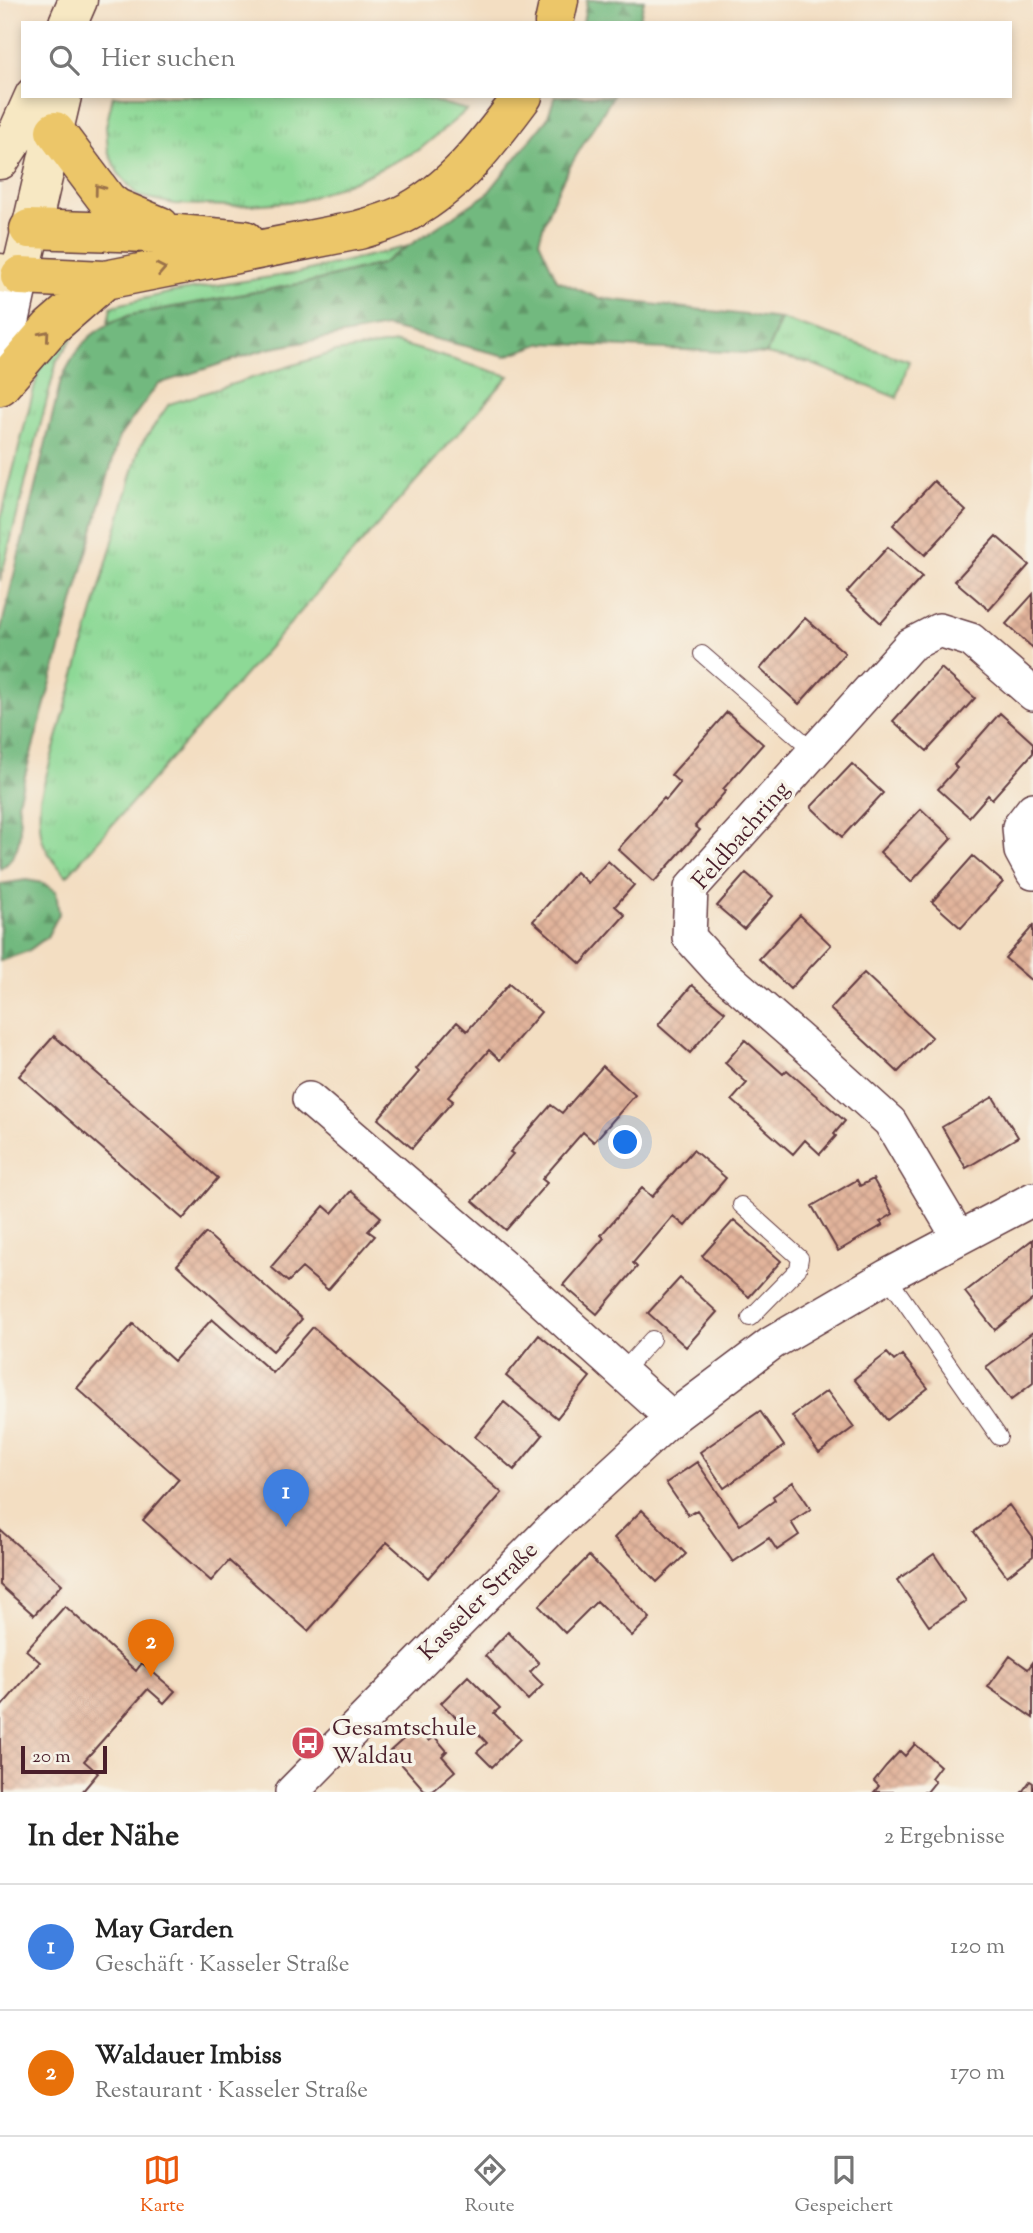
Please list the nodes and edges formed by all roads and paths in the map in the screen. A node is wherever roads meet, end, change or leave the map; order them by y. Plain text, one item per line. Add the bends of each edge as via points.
1 (80, 0) edge
2 (559, 0) edge
3 (69, 21) edge
4 (77, 21) edge
5 (554, 21) edge
6 (33, 98) edge
7 (521, 98) edge
8 (58, 114) edge
9 (0, 160) edge
10 (15, 228) edge
11 (178, 234) junction
12 (288, 244) junction
13 (10, 274) edge
14 (106, 280) junction
15 (1, 364) edge
16 (702, 654) dead end
17 (1033, 694) edge
18 (815, 752) junction
19 (1033, 809) edge
20 (1033, 873) edge
21 (309, 1099) dead end
22 (1033, 1199) edge
23 (741, 1205) dead end
24 (959, 1238) junction
25 (887, 1276) junction
26 (750, 1318) dead end
27 (652, 1339) dead end
28 (622, 1372) junction
29 (672, 1418) junction
30 (999, 1437) dead end
31 (292, 1792) edge

1 - 3 main road
1 - 4 main road
2 - 5 highway
6 - 9 main road
7 - 12 highway via 467,168 400,216 359,230
8 - 10 main road
11 -> 8 highway via 107,200
10 - 11 highway
10 - 13 main road
11 - 12 highway
14 -> 12 highway
13 - 14 highway
13 - 15 street
15 -> 14 highway
16 - 18 lane
17 - 18 street, Feldbachring via 971,640 939,630 910,645
18 - 24 street, Feldbachring via 691,888 689,937 718,969 890,1122
19 - 20 street via 1019,827 1021,851
21 - 28 street
22 - 24 street, Kasseler Straße
23 - 26 lane via 800,1258 798,1269
24 - 25 street, Kasseler Straße
25 - 29 street, Kasseler Straße via 772,1343
25 - 30 lane
27 - 28 lane
28 - 29 street
29 - 31 street, Kasseler Straße via 551,1529

